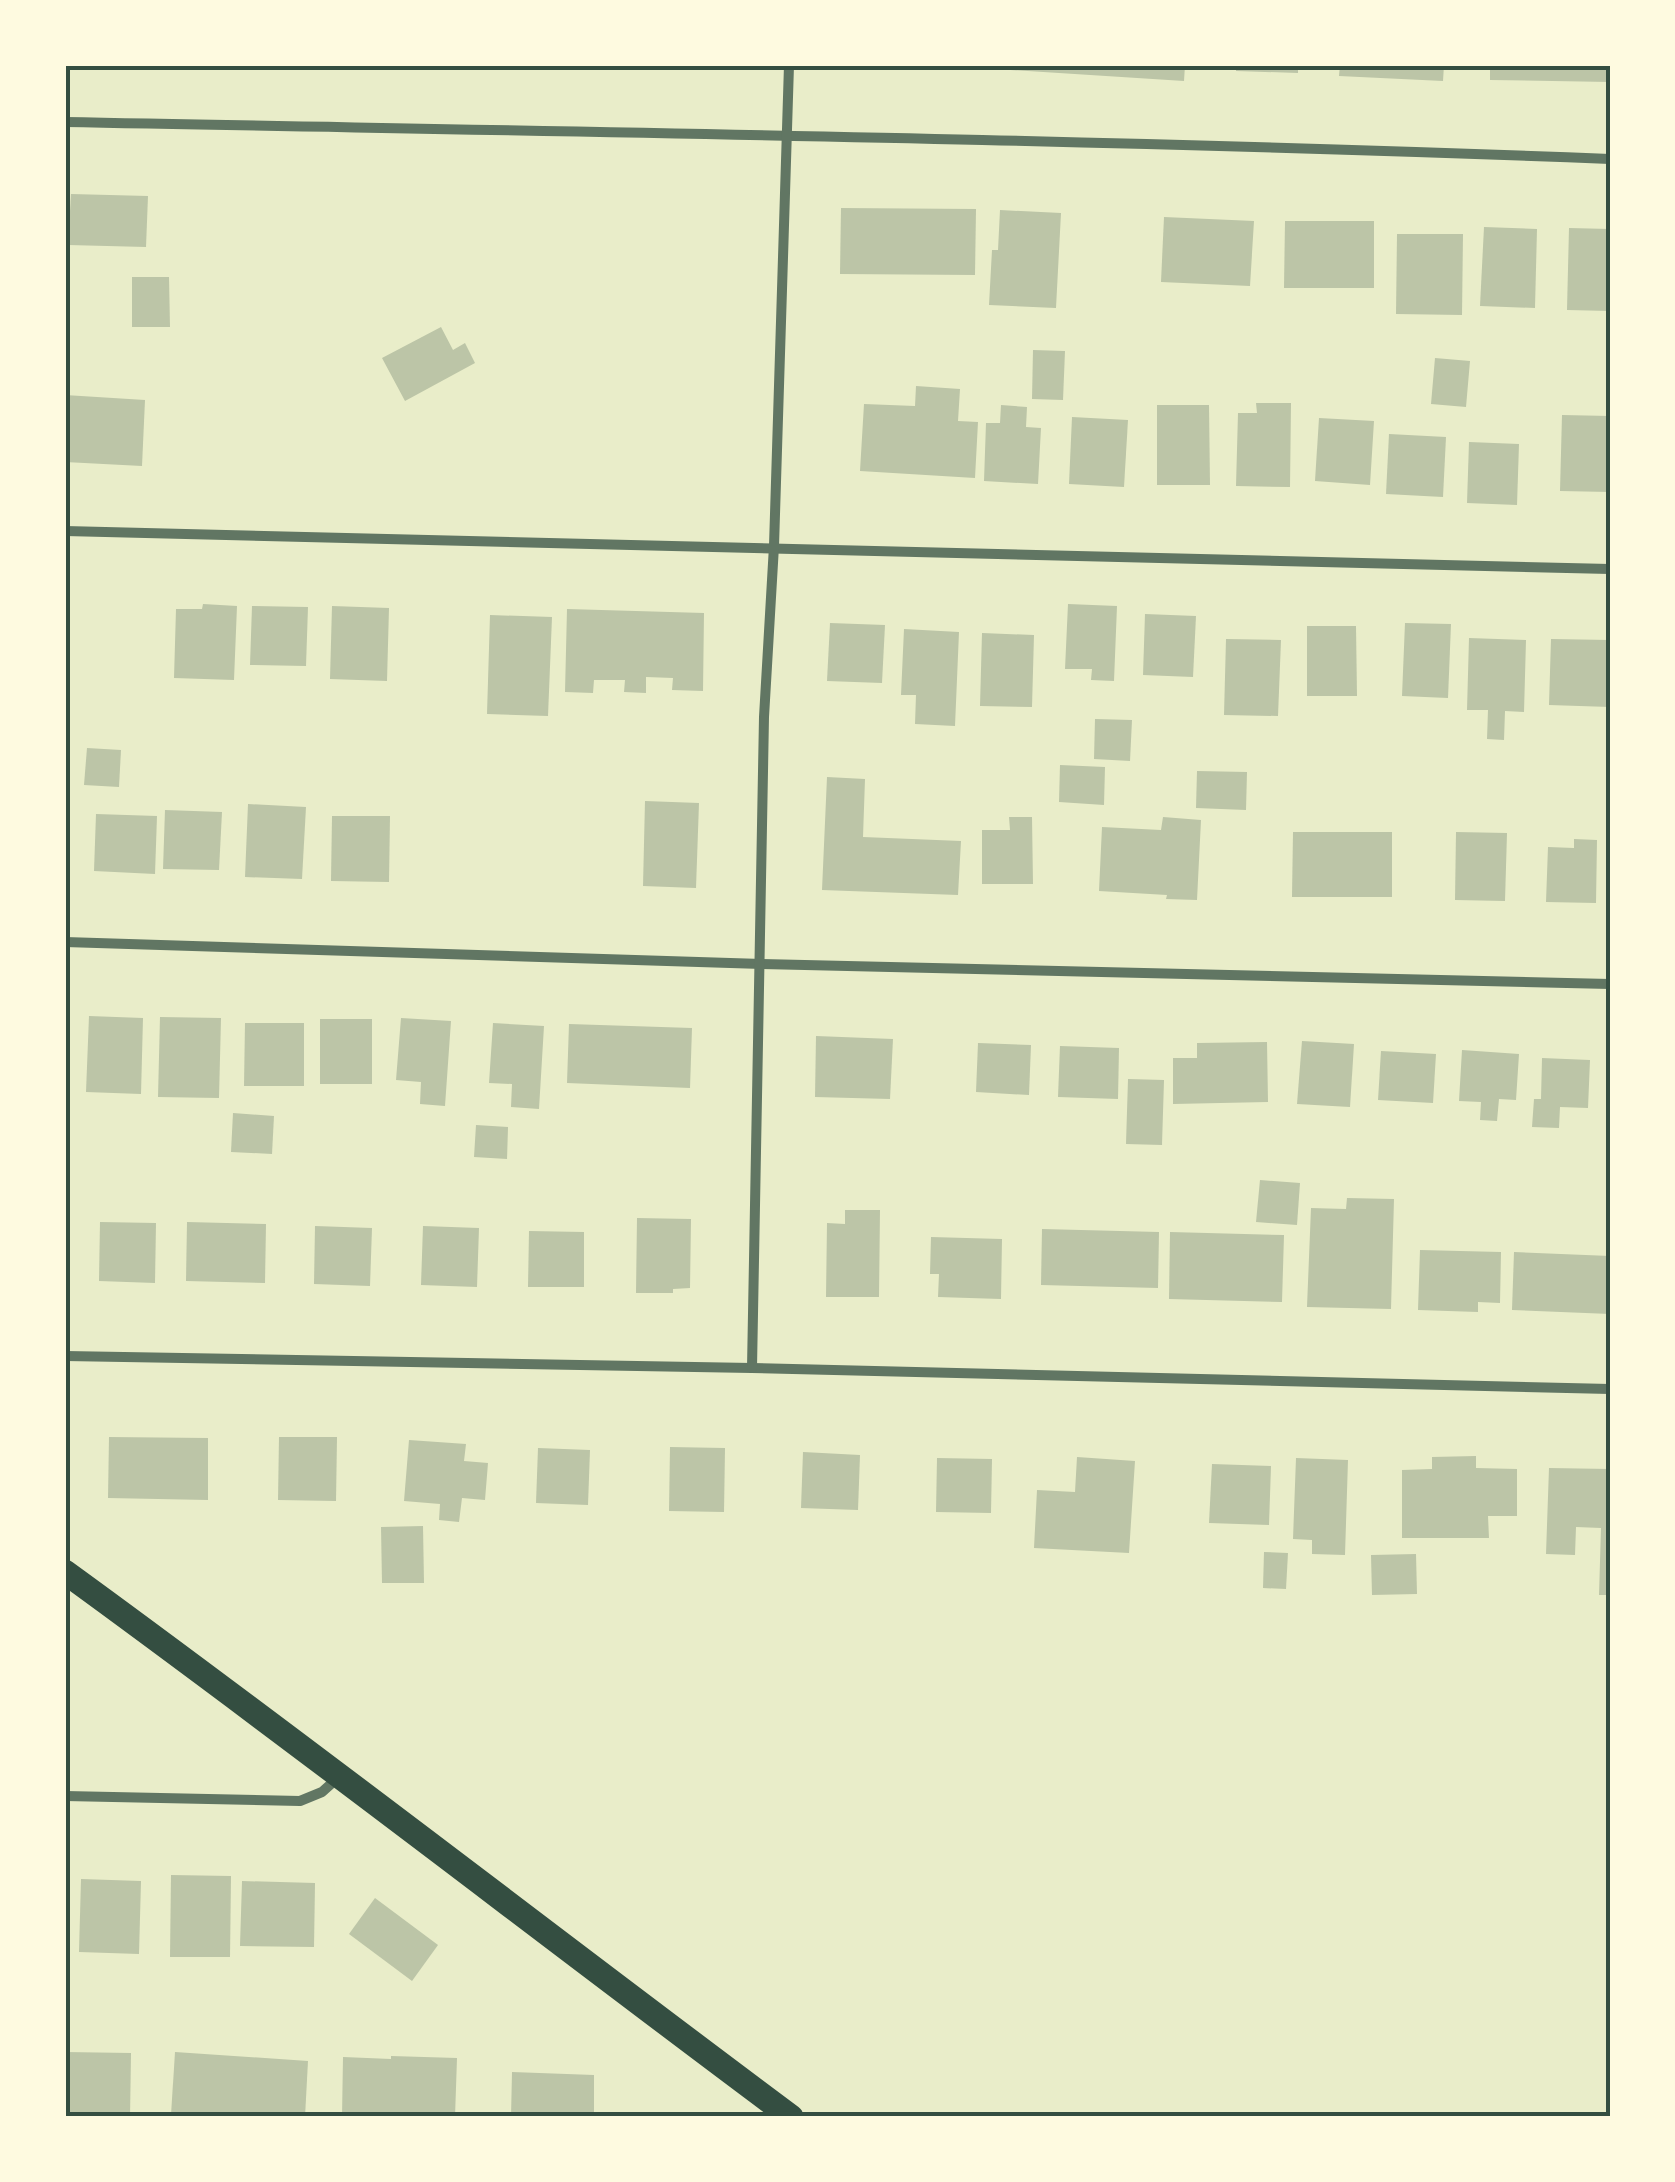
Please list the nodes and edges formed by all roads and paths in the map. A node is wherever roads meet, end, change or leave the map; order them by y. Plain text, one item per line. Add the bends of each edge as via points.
1 (789, 65) edge
2 (65, 122) edge
3 (788, 136) junction
4 (1610, 158) edge
5 (65, 531) edge
6 (774, 546) junction
7 (1610, 569) edge
8 (65, 942) edge
9 (762, 964) junction
10 (1610, 984) edge
11 (65, 1356) edge
12 (752, 1368) junction
13 (1610, 1389) edge
14 (65, 1572) edge
15 (341, 1776) junction
16 (65, 1796) edge
17 (791, 2117) edge

1 - 3 street
2 - 3 street
3 - 4 street
3 - 6 street
5 - 6 street
6 - 7 street
6 - 9 street via 764,717
8 - 9 street
9 - 10 street
9 - 12 street
11 - 12 street
12 - 13 street
14 - 15 main road
15 - 16 street via 300,1801
15 - 17 main road

